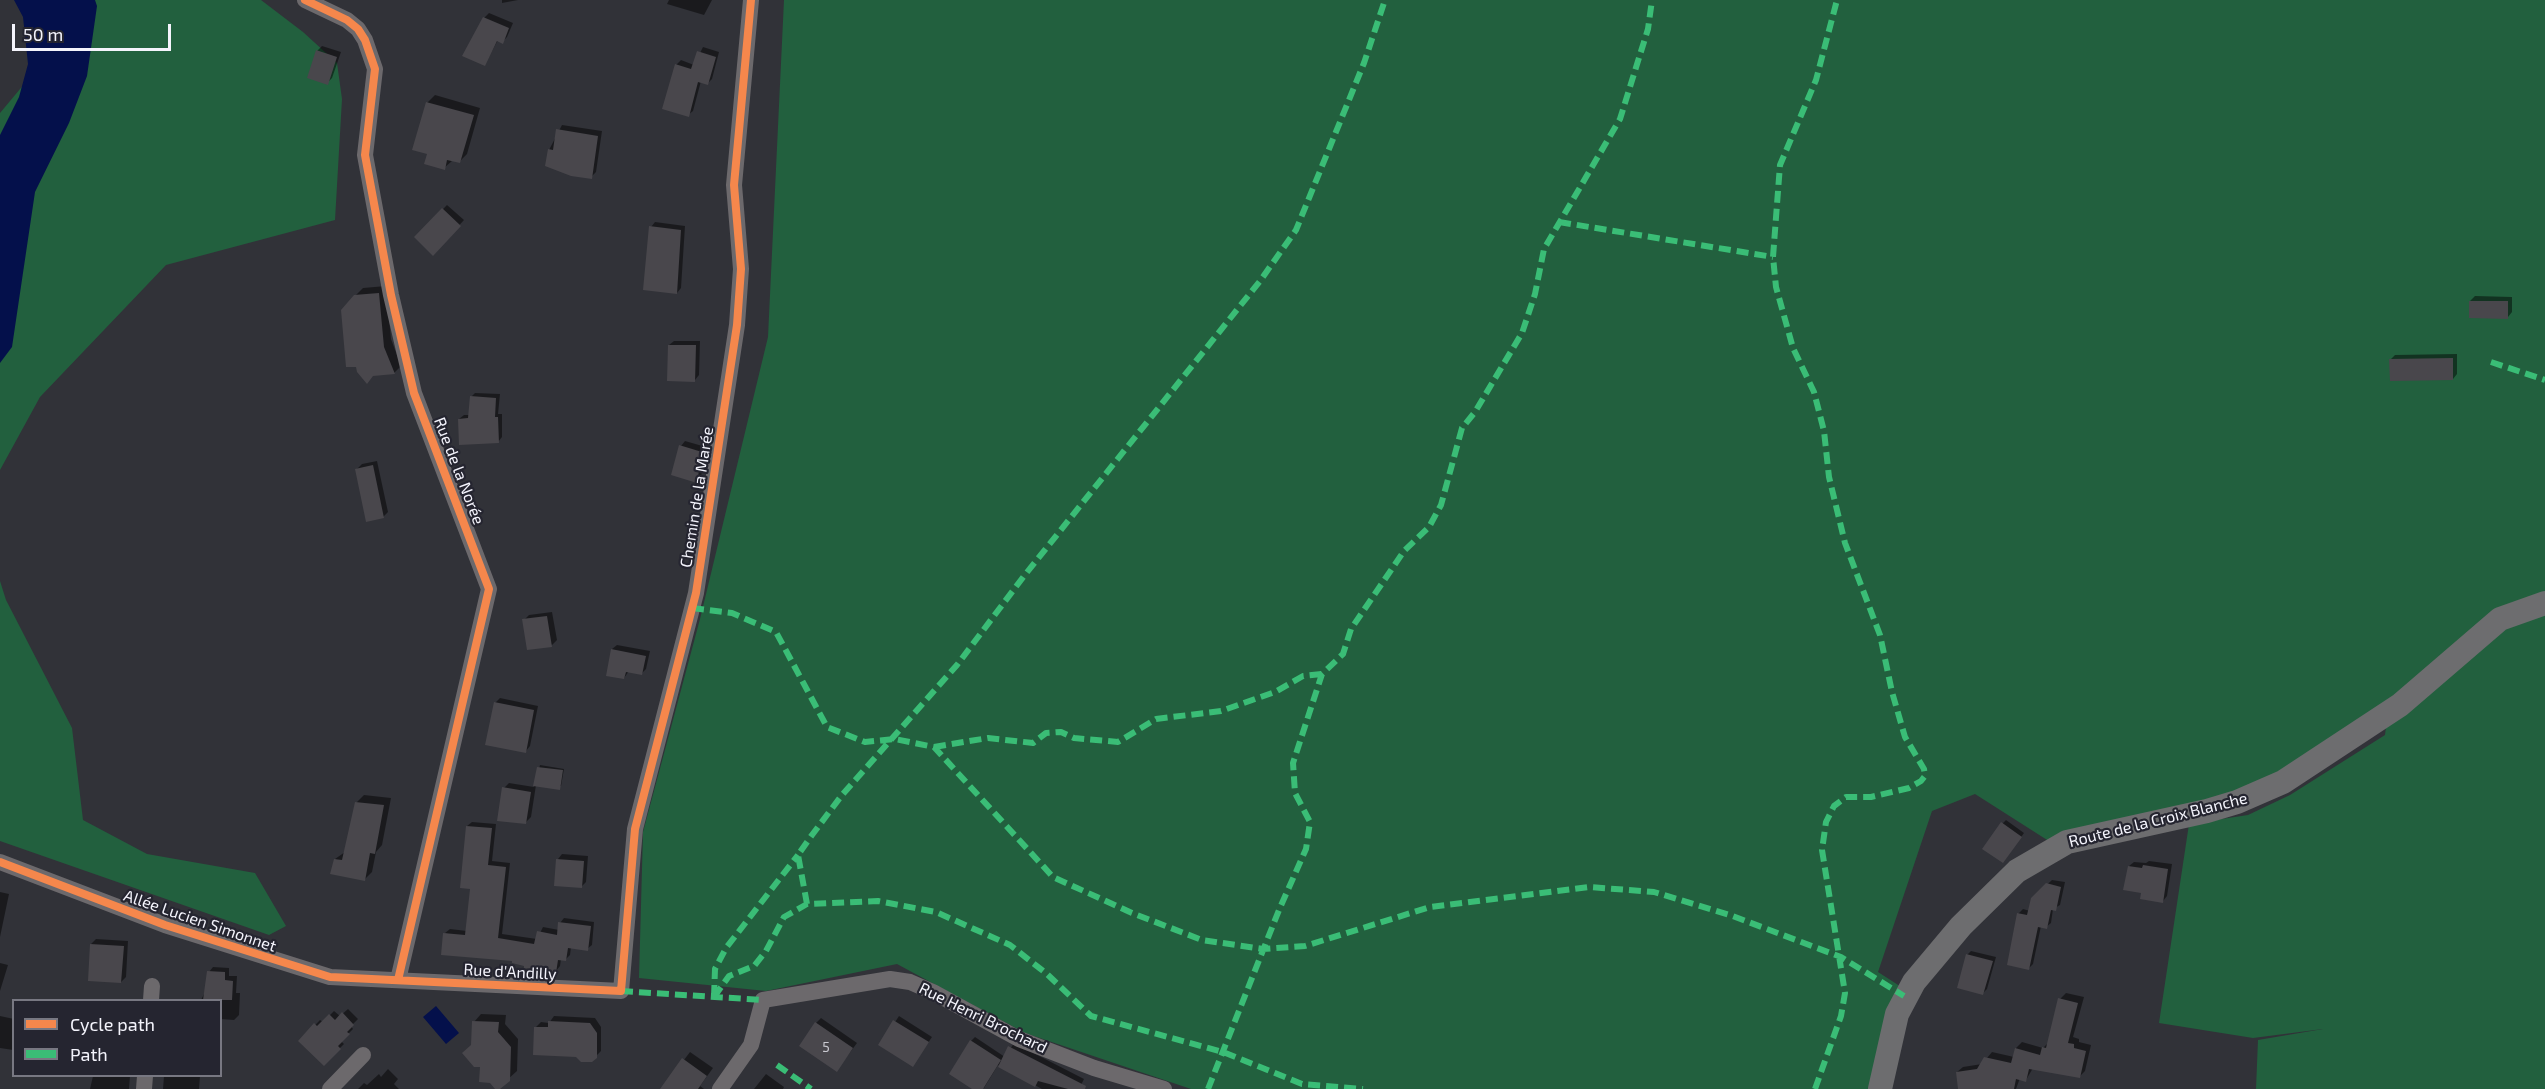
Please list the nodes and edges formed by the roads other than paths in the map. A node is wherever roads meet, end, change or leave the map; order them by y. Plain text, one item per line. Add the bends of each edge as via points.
1 (305, 0) edge
2 (751, 0) edge
3 (2545, 603) edge
4 (0, 862) edge
5 (398, 980) junction
6 (621, 991) joint
7 (363, 1055) dead end
8 (330, 1089) edge
9 (720, 1089) edge
10 (1164, 1089) edge
11 (1881, 1089) edge

1 - 5 street, Rue de la Norée via 347,20 366,40 375,69 365,155 391,295 414,393 489,589
2 - 6 street, Chemin de la Marée via 734,185 741,269 737,325 696,593 635,829
3 - 11 main road, Route de la Croix Blanche via 2518,610 2494,623 2400,705 2283,782 2217,808 2067,842 2017,871 1961,926 1914,982 1897,1014
4 - 5 street, Allée Lucien Simonnet via 165,926 330,977
5 - 6 street, Rue d'Andilly
7 - 8 street
9 - 10 street, Rue Henri Brochard via 751,1045 763,1000 890,979 910,982 949,1000 1018,1039

